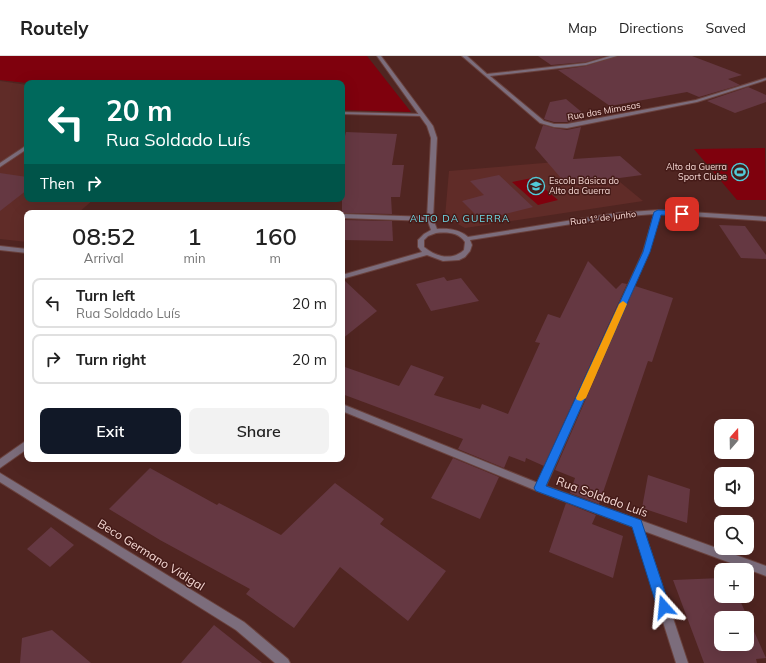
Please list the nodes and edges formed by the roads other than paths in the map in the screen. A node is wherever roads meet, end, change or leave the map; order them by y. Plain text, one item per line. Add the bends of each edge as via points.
1 (379, 56) edge
2 (464, 56) edge
3 (615, 56) edge
4 (487, 75) junction
5 (766, 79) edge
6 (345, 113) edge
7 (422, 115) junction
8 (24, 149) edge
9 (0, 165) edge
10 (658, 212) junction
11 (345, 216) edge
12 (430, 219) junction
13 (766, 219) edge
14 (435, 231) junction
15 (466, 239) junction
16 (0, 248) edge
17 (24, 251) edge
18 (426, 253) junction
19 (345, 276) edge
20 (345, 408) edge
21 (24, 446) edge
22 (0, 464) edge
23 (0, 477) edge
24 (540, 488) junction
25 (636, 524) junction
26 (766, 571) edge
27 (284, 663) edge
28 (682, 663) edge

1 - 7 street
2 - 4 street, Rua das Mimosas
3 - 4 street via 586,64
4 - 5 street, Rua das Mimosas via 542,122 558,126 697,101
6 - 7 street
7 - 12 street via 430,126 434,138
8 - 9 street
10 - 13 street, Rua 1º de Junho
10 - 15 street, Rua 1º de Junho via 616,215
10 - 24 street via 646,252
11 - 12 street
12 - 14 street
14 - 15 street via 460,234
14 - 18 street via 421,240 420,247
15 - 18 street via 469,244 468,250 463,255 444,259
16 - 17 street
18 - 19 street
20 - 24 street, Rua Soldado Luís
21 - 22 street
23 - 27 street, Beco Germano Vidigal via 240,626
24 - 25 street, Rua Soldado Luís
25 - 26 street, Rua Soldado Luís
25 - 28 street

